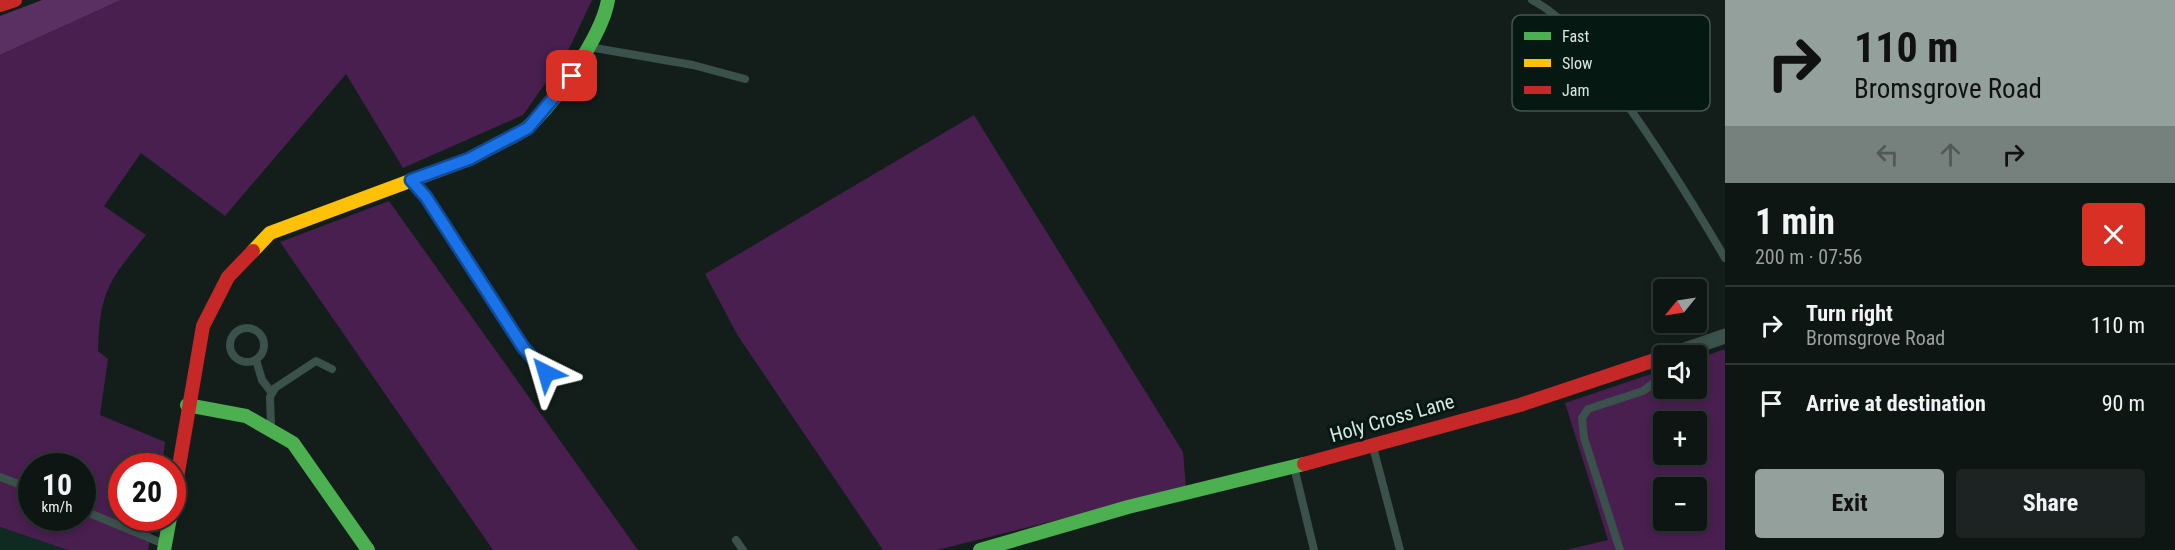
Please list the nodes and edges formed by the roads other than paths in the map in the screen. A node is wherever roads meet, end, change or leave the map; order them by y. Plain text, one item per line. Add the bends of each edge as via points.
1 (15, 0) edge
2 (608, 0) edge
3 (1532, 0) edge
4 (0, 5) edge
5 (1551, 15) edge
6 (587, 47) junction
7 (745, 79) dead end
8 (1631, 111) edge
9 (411, 180) junction
10 (1725, 258) edge
11 (1725, 336) edge
12 (1698, 345) edge
13 (256, 360) junction
14 (1653, 360) edge
15 (332, 369) dead end
16 (546, 373) dead end
17 (1653, 384) edge
18 (272, 393) junction
19 (187, 405) junction
20 (271, 431) junction
21 (1372, 445) junction
22 (180, 453) edge
23 (1294, 466) junction
24 (0, 477) edge
25 (18, 484) edge
26 (96, 516) edge
27 (167, 531) edge
28 (736, 540) dead end
29 (1025, 544) edge
30 (164, 547) edge
31 (368, 550) edge
32 (743, 550) edge
33 (981, 550) edge
34 (1314, 550) edge
35 (1400, 550) edge
36 (1620, 550) edge

1 - 4 main road
2 - 6 main road via 606,13
3 - 5 lane
6 - 7 lane via 693,64
6 - 9 main road via 572,76 528,128 469,159
8 - 10 lane via 1670,165
9 - 16 lane via 523,347
9 - 19 main road via 264,238 228,277 203,326
11 - 12 street, Holy Cross Lane
13 - 13 lane via 264,347 261,337 248,328 238,331 231,340 234,357 244,362
13 - 18 lane via 262,380
14 - 21 main road, Holy Cross Lane via 1520,405
15 - 18 lane via 316,361
17 - 36 lane via 1643,391 1588,409 1582,418 1584,438
18 - 20 lane
19 - 20 main road via 246,416
19 - 22 main road
20 - 31 main road via 293,443
21 - 23 main road, Holy Cross Lane
21 - 35 lane
23 - 29 main road, Holy Cross Lane via 1128,507
23 - 34 lane
24 - 25 lane
26 - 30 lane
27 - 30 main road
28 - 32 lane
29 - 33 main road, Holy Cross Lane

